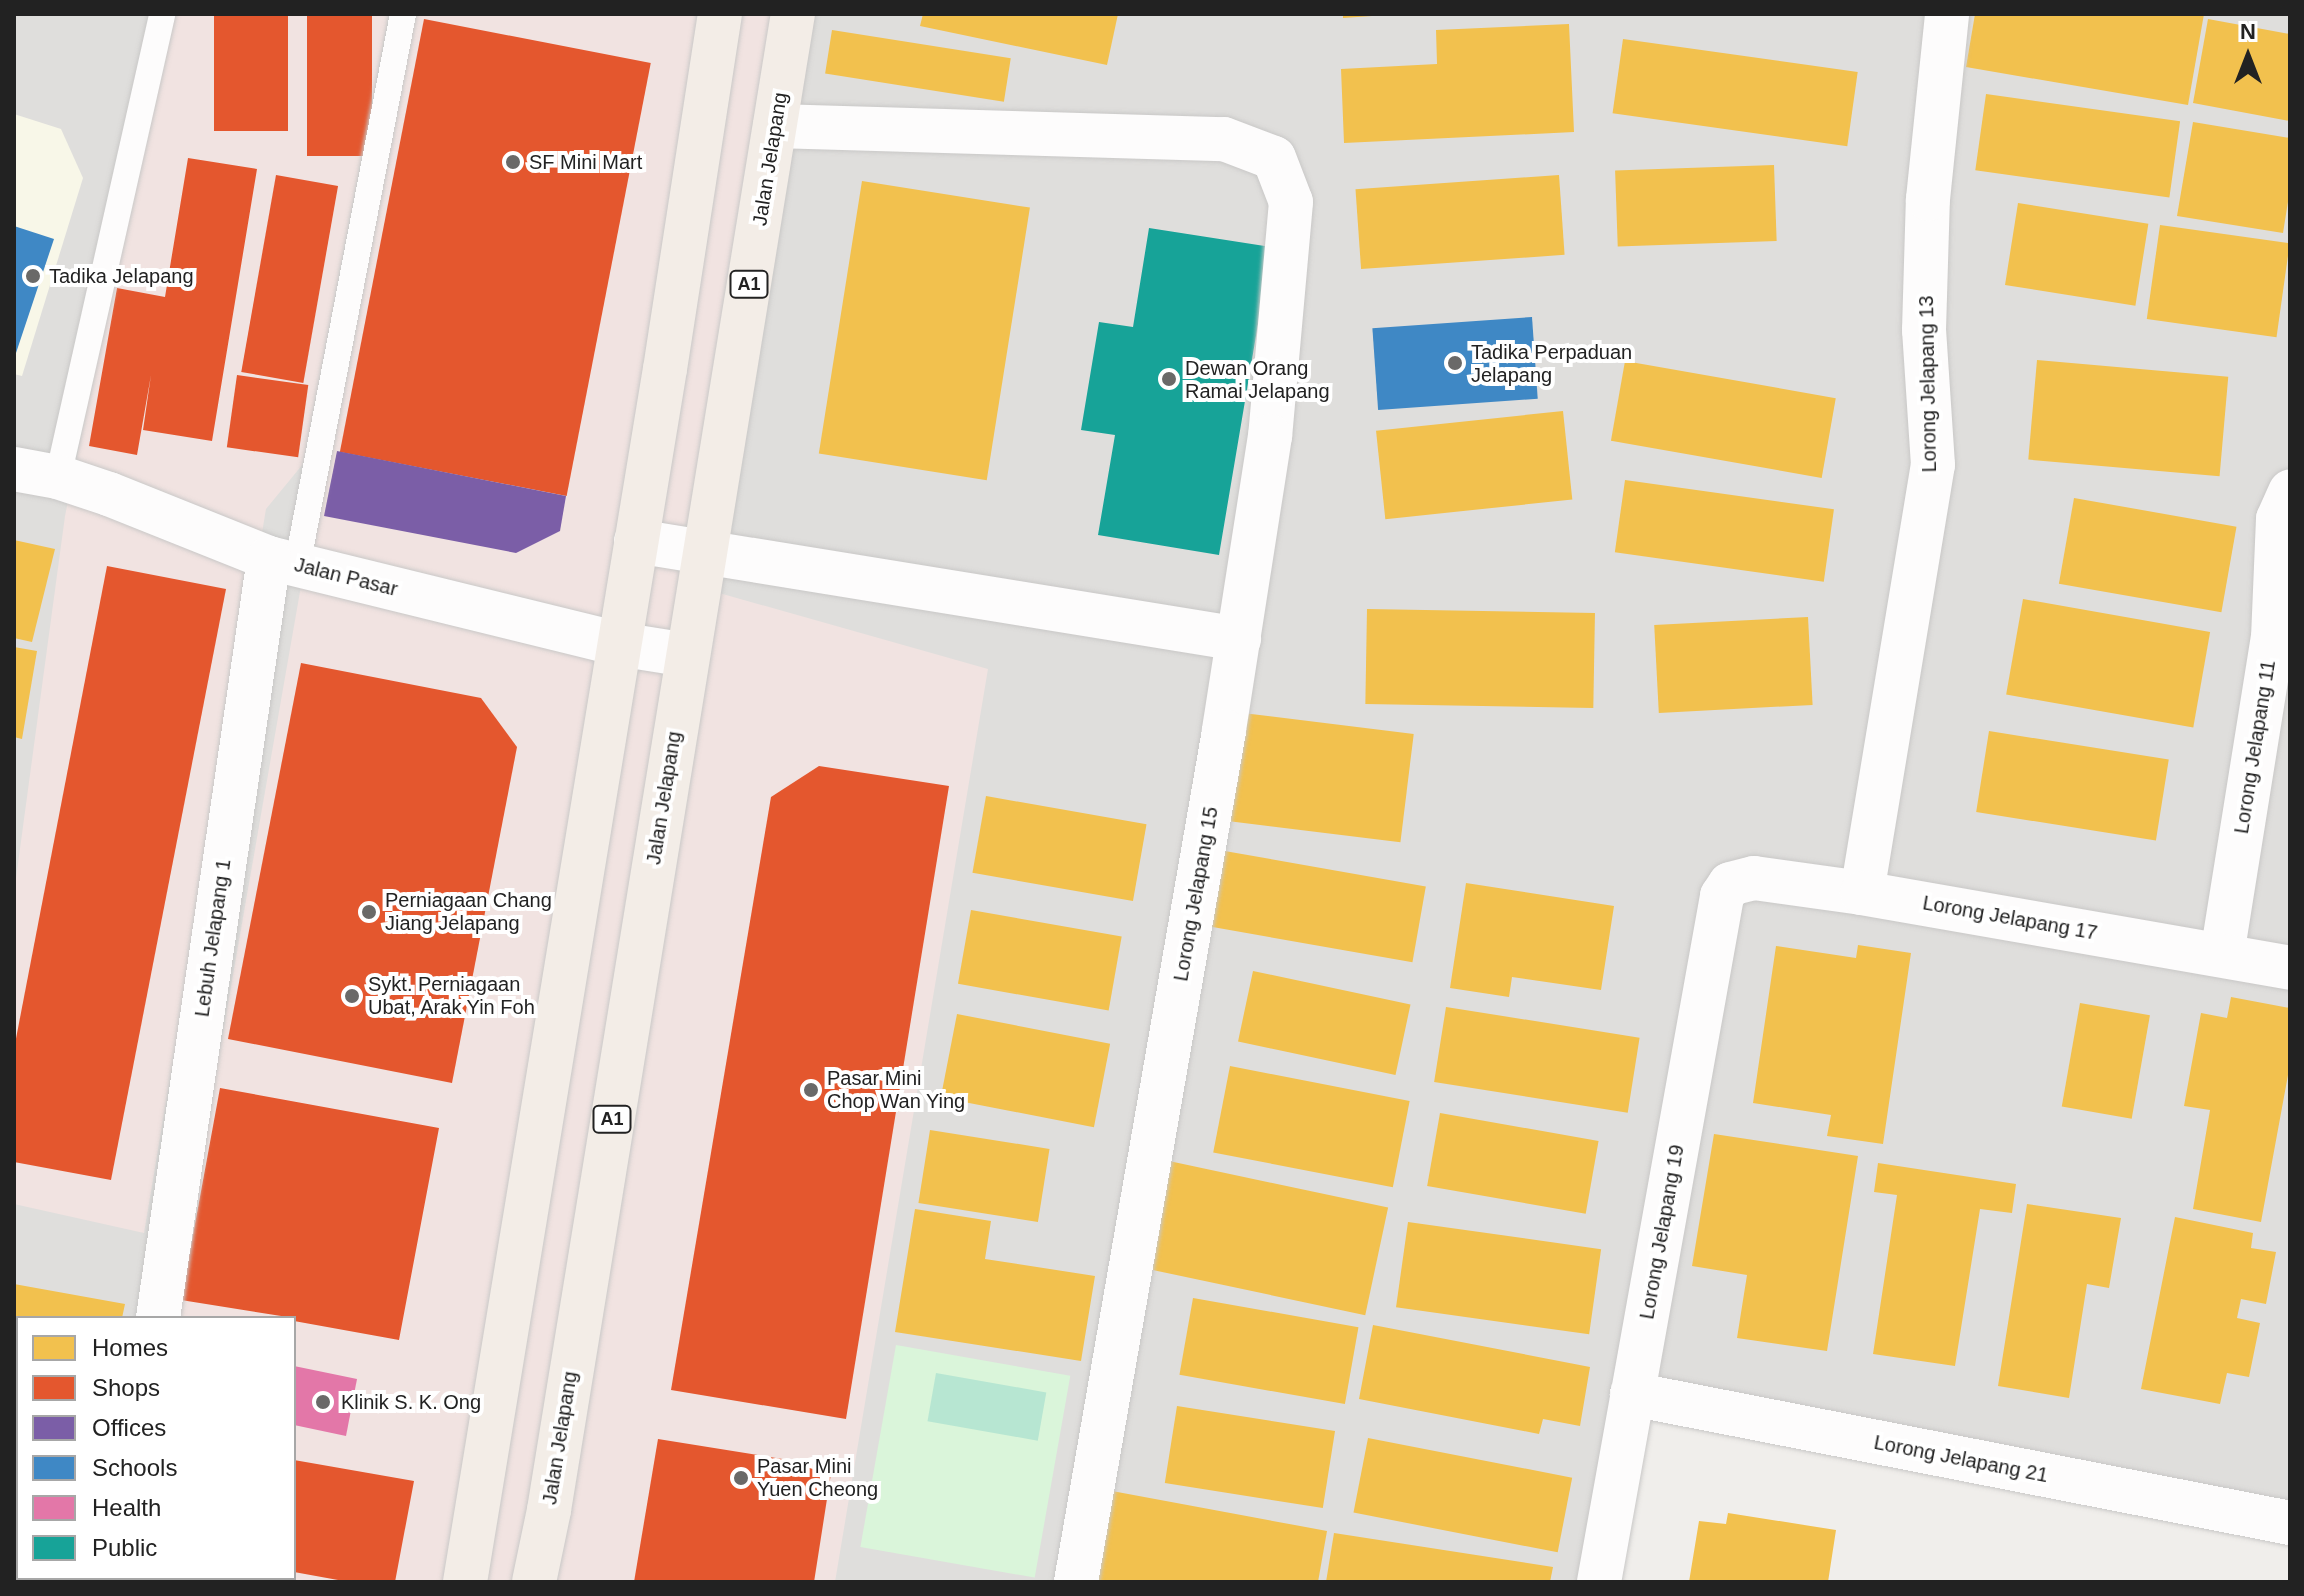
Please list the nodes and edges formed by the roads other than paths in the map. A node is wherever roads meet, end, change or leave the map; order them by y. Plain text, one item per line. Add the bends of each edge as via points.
1 (162, 14) edge
2 (403, 14) edge
3 (720, 14) edge
4 (793, 14) edge
5 (1947, 14) edge
6 (775, 126) junction
7 (14, 469) edge
8 (58, 477) junction
9 (2290, 492) edge
10 (636, 541) junction
11 (705, 555) junction
12 (283, 562) junction
13 (1239, 639) junction
14 (618, 644) junction
15 (687, 655) junction
16 (1730, 884) joint
17 (1862, 893) junction
18 (2222, 955) junction
19 (2290, 968) edge
20 (158, 1316) edge
21 (1632, 1394) junction
22 (2290, 1523) edge
23 (465, 1582) edge
24 (534, 1582) edge
25 (1076, 1582) edge
26 (1599, 1582) edge

1 - 8 lane
2 - 12 lane
3 - 10 main road
4 - 6 main road, Jalan Jelapang / A1
5 - 17 street, Lorong Jelapang 13 via 1928,199 1924,330 1933,465
6 - 11 main road, Jalan Jelapang / A1
6 - 13 street, Lorong Jelapang 15 via 1224,139 1274,158 1291,202 1270,436
7 - 8 street, Jalan Pasar
8 - 12 street, Jalan Pasar
9 - 18 street, Lorong Jelapang 11 via 2278,519 2273,638
10 - 11 street
10 - 14 main road
11 - 13 street
11 - 15 main road, Jalan Jelapang / A1
12 - 14 street, Jalan Pasar
12 - 20 street, Lebuh Jelapang 1
13 - 25 street, Lorong Jelapang 15
14 - 15 street, Jalan Pasar
14 - 23 main road
15 - 24 main road, Jalan Jelapang / A1
16 - 17 street, Lorong Jelapang 17 via 1754,878
16 - 21 street, Lorong Jelapang 19 via 1722,896
17 - 18 street, Lorong Jelapang 17
18 - 19 street, Lorong Jelapang 17
21 - 22 street, Lorong Jelapang 21
21 - 26 street, Lorong Jelapang 19

